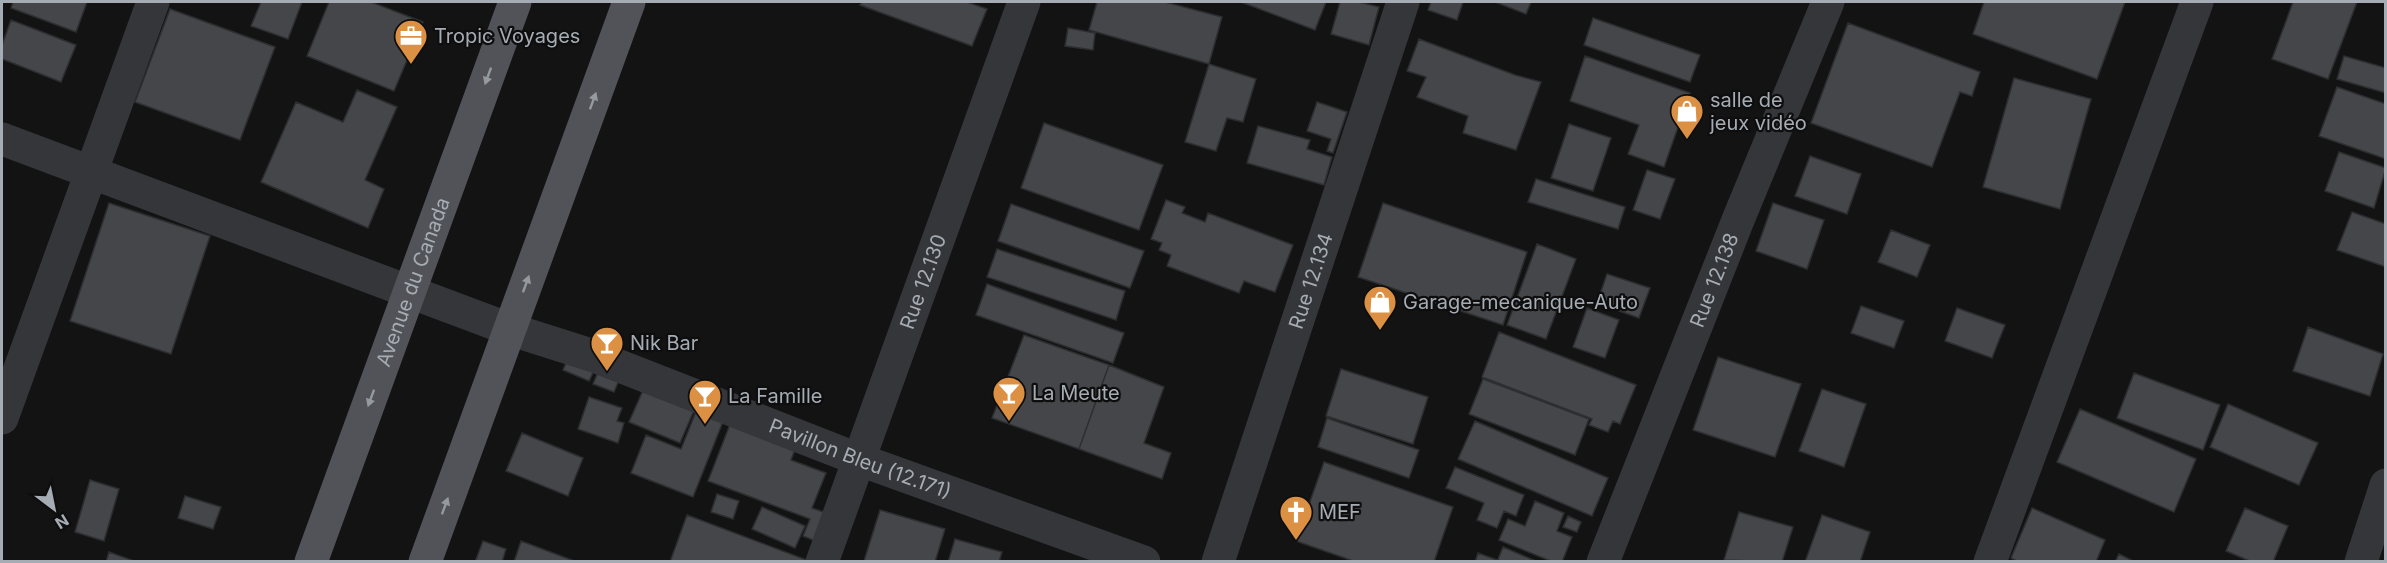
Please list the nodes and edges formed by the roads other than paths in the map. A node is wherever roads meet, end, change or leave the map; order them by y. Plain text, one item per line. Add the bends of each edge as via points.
1 (153, 2) edge
2 (516, 2) edge
3 (629, 2) edge
4 (1024, 2) edge
5 (1403, 2) edge
6 (1828, 2) edge
7 (2197, 2) edge
8 (2, 139) edge
9 (91, 172) junction
10 (410, 291) junction
11 (509, 328) junction
12 (2, 418) edge
13 (860, 460) junction
14 (2385, 485) edge
15 (312, 561) edge
16 (425, 561) edge
17 (822, 561) edge
18 (1144, 561) edge
19 (1218, 561) edge
20 (1603, 561) edge
21 (1990, 561) edge
22 (2361, 561) edge

1 - 9 street
2 -> 10 main road, Avenue du Canada
11 -> 3 main road
4 - 13 street, Rue 12.130
5 - 19 street, Rue 12.134
6 - 20 street, Rue 12.138
7 - 21 street
8 - 9 street, Pavillon Bleu (12.171)
9 - 10 street, Pavillon Bleu (12.171)
9 - 12 street
10 - 11 street, Pavillon Bleu (12.171)
10 -> 15 main road, Avenue du Canada
11 - 13 street, Pavillon Bleu (12.171) via 594,356
16 -> 11 main road
13 - 17 street, Rue 12.130
13 - 18 street, Pavillon Bleu (12.171)
14 - 22 street

